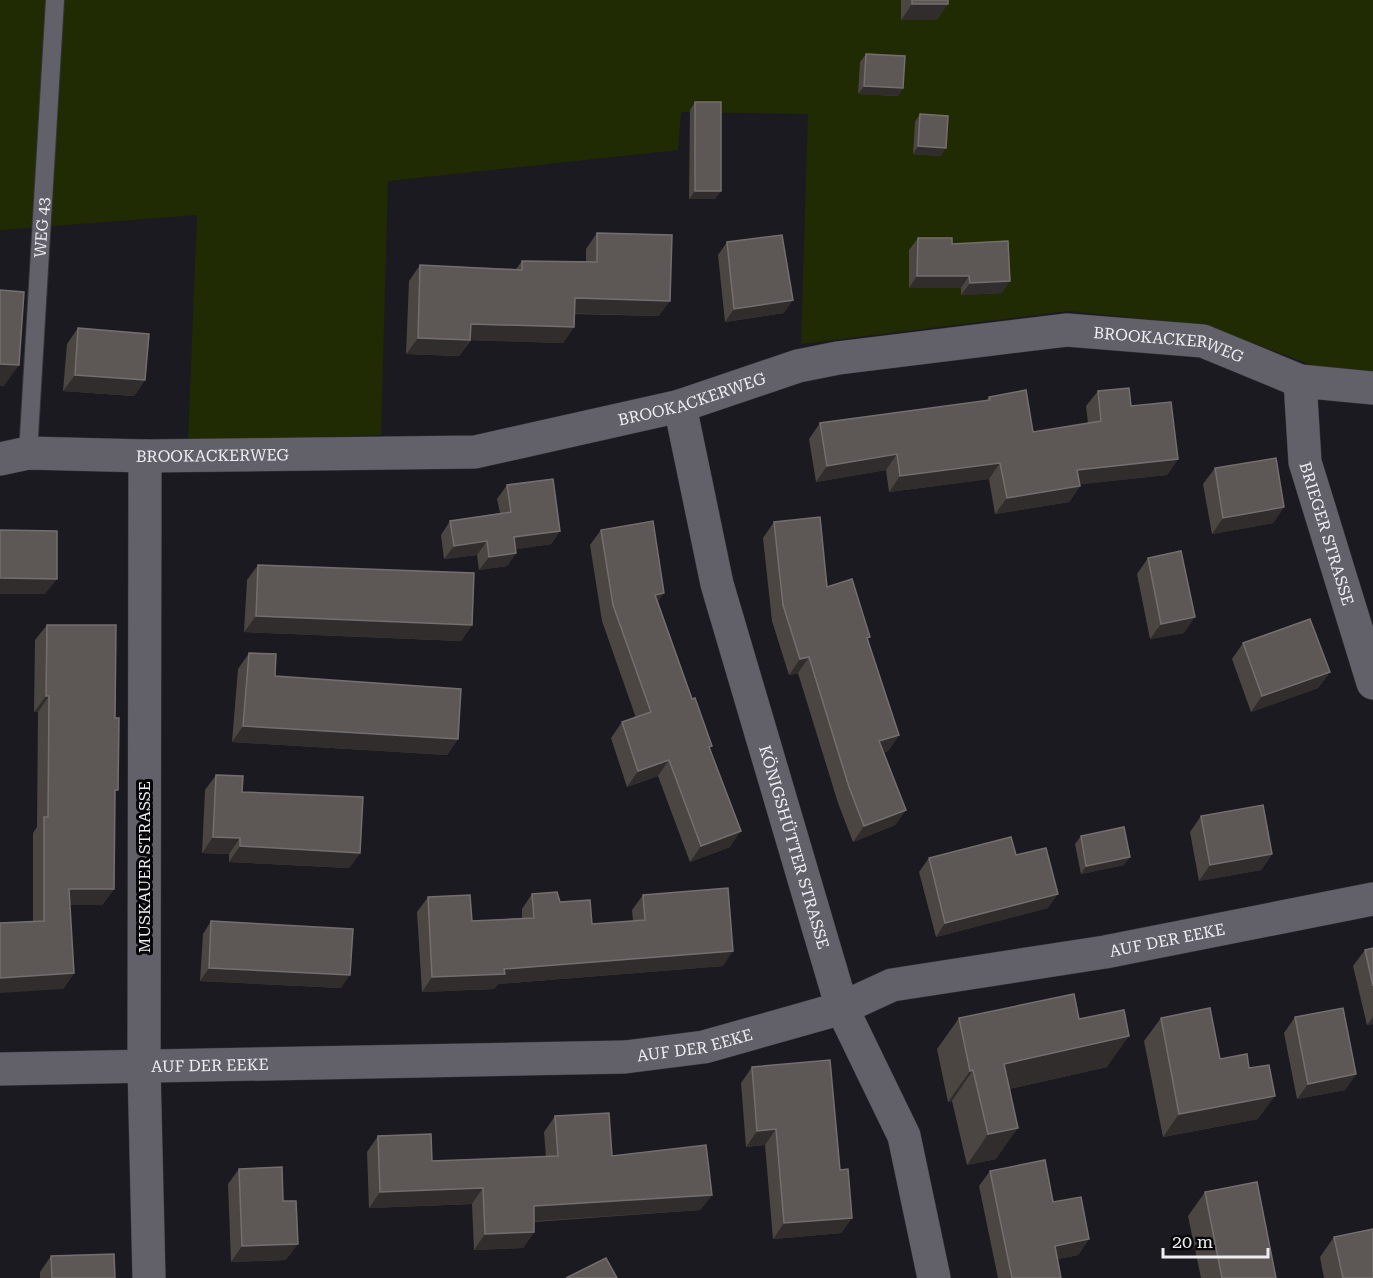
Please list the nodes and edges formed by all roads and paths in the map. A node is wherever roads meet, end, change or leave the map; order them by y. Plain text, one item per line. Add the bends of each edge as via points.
1 (55, 0) edge
2 (1300, 381) junction
3 (1373, 388) edge
4 (680, 405) junction
5 (14, 456) edge
6 (145, 456) junction
7 (1373, 683) edge
8 (1373, 899) edge
9 (842, 1008) junction
10 (144, 1067) junction
11 (0, 1069) edge
12 (149, 1278) edge
13 (934, 1278) edge

1 - 5 lane, WEG 43
2 - 3 street, BROOKACKERWEG
2 - 4 street, BROOKACKERWEG via 1203,341 1066,330 812,363
2 - 7 street, BRIEGER STRASSE via 1305,462
4 - 6 street, BROOKACKERWEG via 475,453
4 - 9 street, KÖNIGSHÜTTER STRASSE via 717,584
5 - 6 street, BROOKACKERWEG
6 - 10 street, MUSKAUER STRASSE
8 - 9 street, AUF DER EEKE via 1106,952 892,985
9 - 10 street, AUF DER EEKE via 704,1047 625,1057
9 - 13 street, KÖNIGSHÜTTER STRASSE via 904,1136
10 - 11 street, AUF DER EEKE
10 - 12 street, MUSKAUER STRASSE

